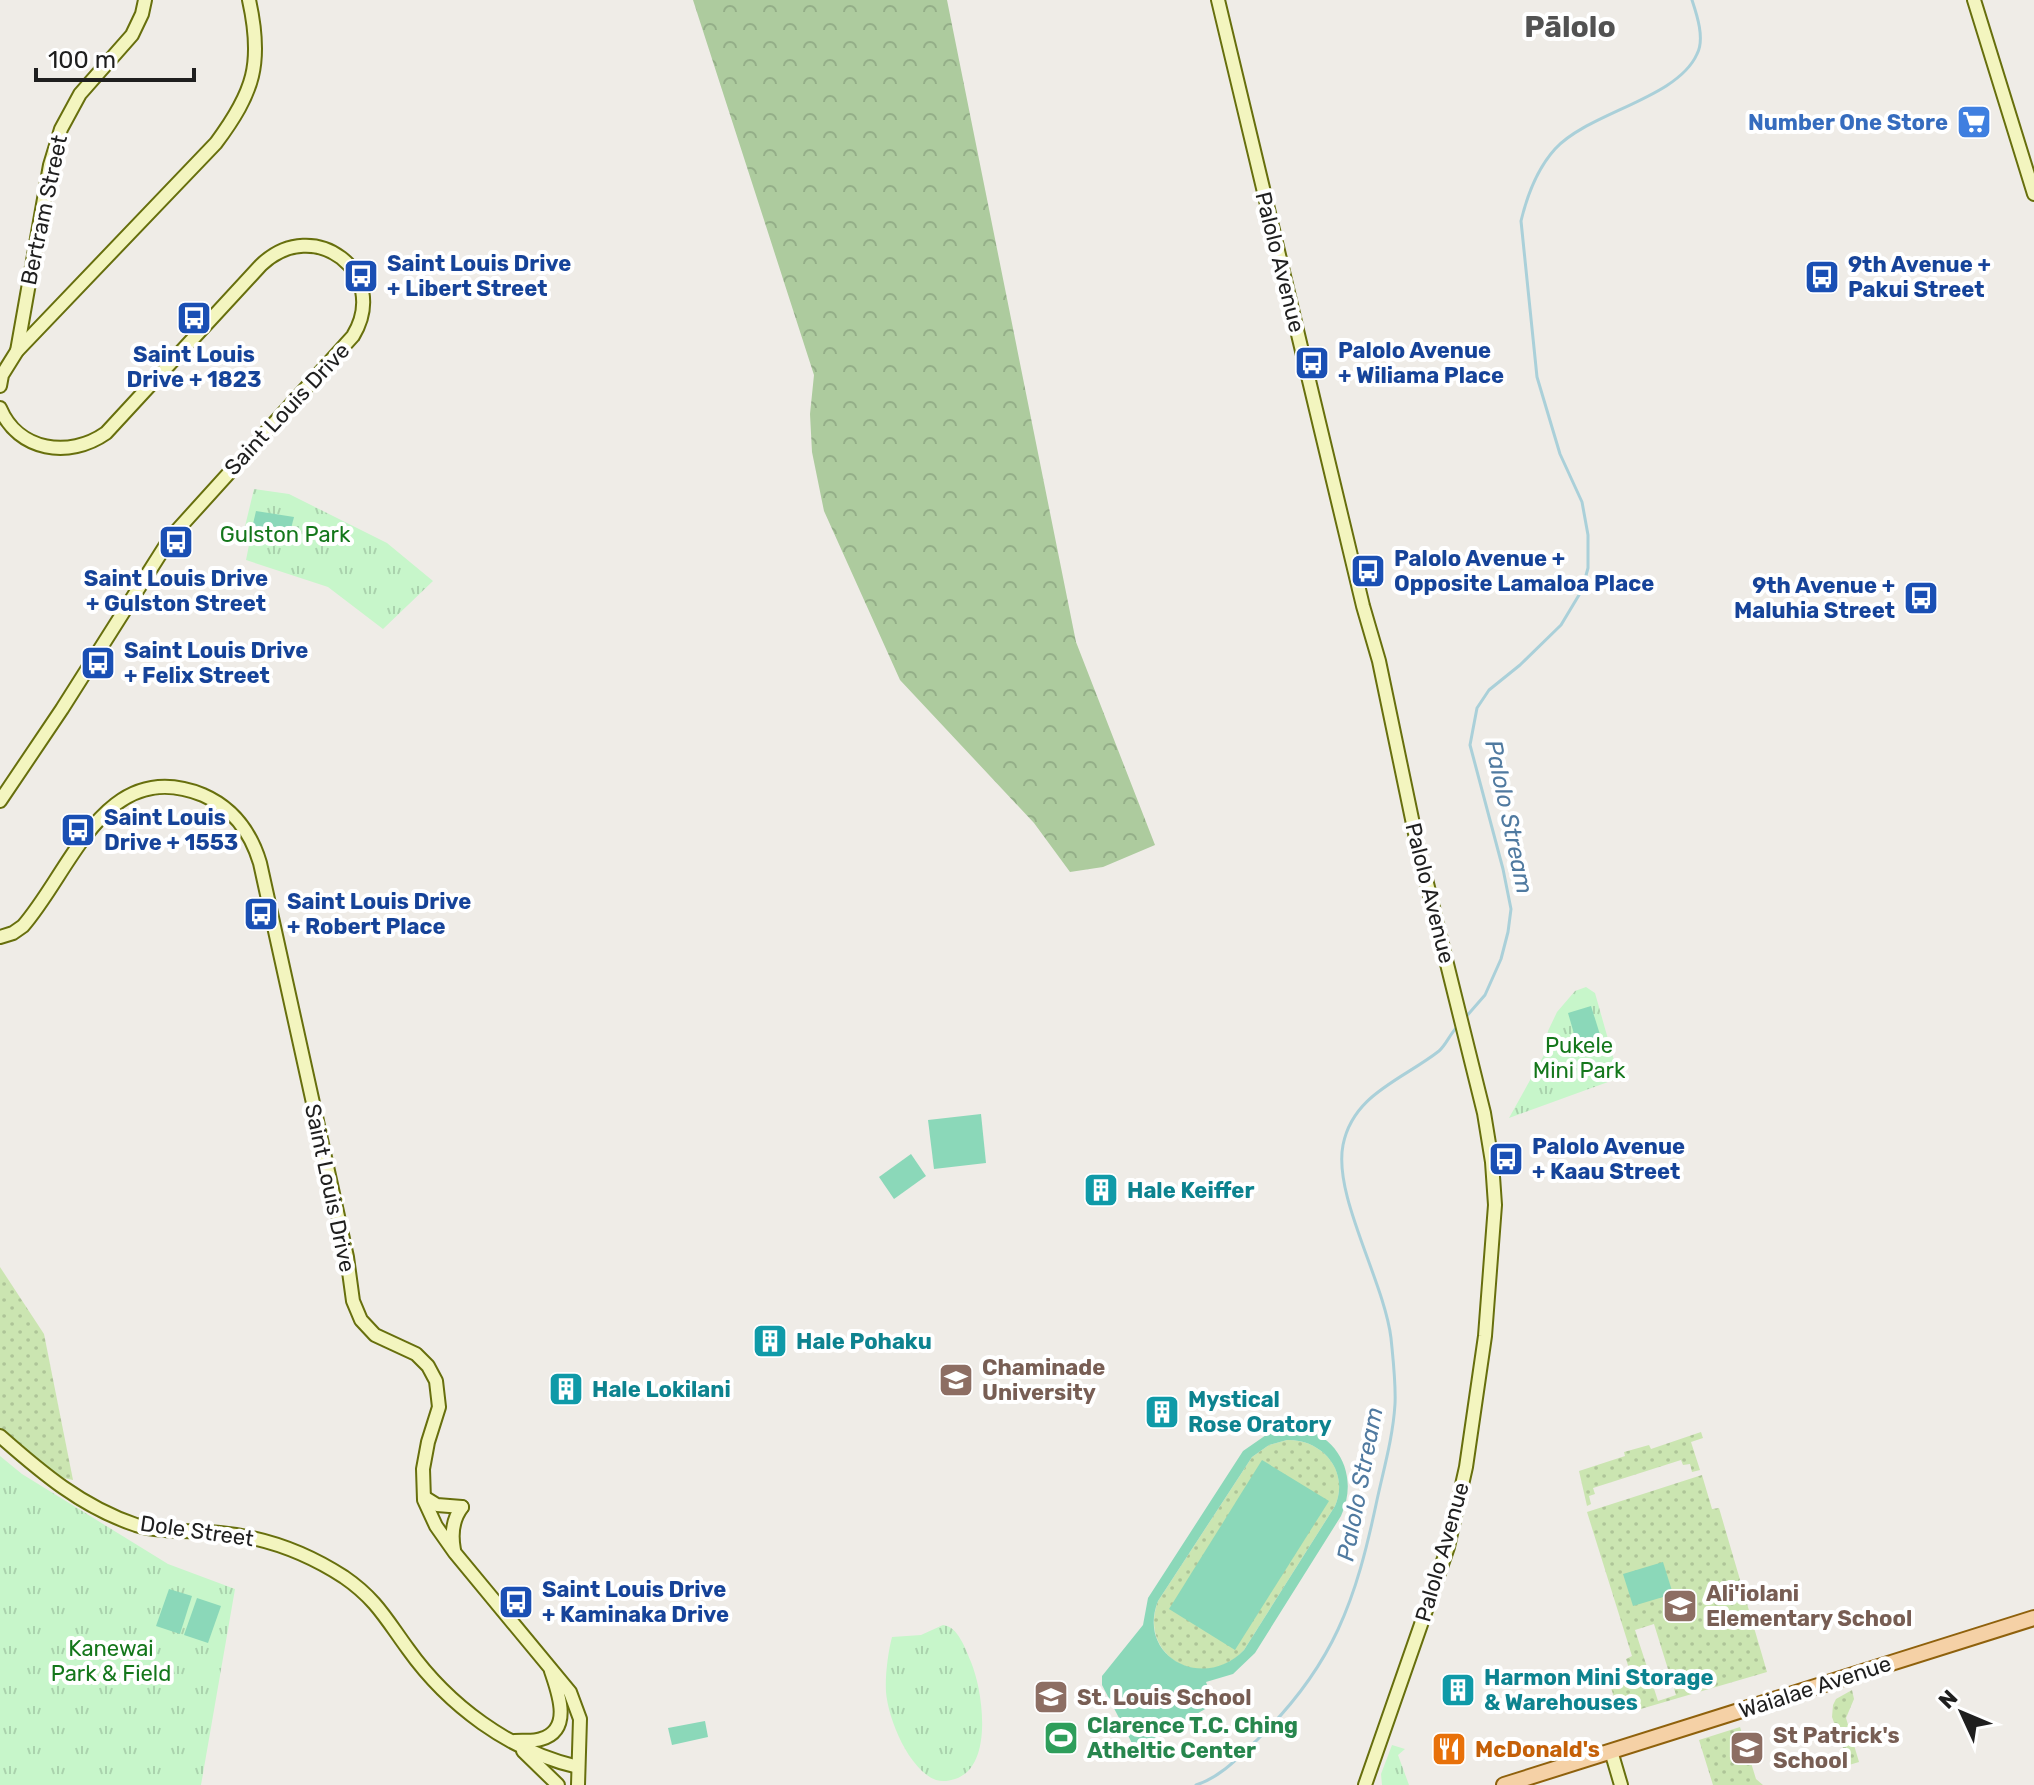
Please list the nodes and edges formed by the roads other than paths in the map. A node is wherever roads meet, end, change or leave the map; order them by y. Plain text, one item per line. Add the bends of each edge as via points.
1 (145, 0) edge
2 (249, 0) edge
3 (1218, 0) edge
4 (1974, 0) edge
5 (2034, 194) edge
6 (17, 351) junction
7 (0, 386) edge
8 (0, 408) edge
9 (0, 801) edge
10 (0, 937) edge
11 (0, 1436) edge
12 (424, 1497) junction
13 (455, 1553) junction
14 (2034, 1618) edge
15 (548, 1664) junction
16 (511, 1741) junction
17 (1611, 1751) junction
18 (1373, 1760) junction
19 (578, 1767) junction
20 (558, 1785) edge
21 (578, 1785) edge
22 (1365, 1785) edge
23 (1375, 1785) edge
24 (1504, 1785) edge
25 (1621, 1785) edge

1 - 6 street, Bertram Street via 132,35 80,94 61,129
2 - 6 street via 254,58 239,112 216,143
3 - 18 street, Palolo Avenue via 1488,1129 1495,1205 1485,1336 1466,1467 1448,1547
4 - 5 street
6 - 7 street
8 - 9 street, Saint Louis Drive via 6,423 31,442 65,448 84,445 106,433 275,253 300,245 326,248 358,277 363,312 353,336 171,537
10 - 12 street, Saint Louis Drive via 23,926 94,823 127,797 183,789 210,798 242,825 260,863 355,1308 375,1335 423,1359 439,1390 438,1416 424,1455
11 - 16 street, Dole Street via 75,1498 138,1526 261,1540 323,1564 383,1610 441,1690
12 - 13 street, Saint Louis Drive
12 - 13 street via 437,1505 462,1507 452,1531
13 - 15 street, Saint Louis Drive
14 - 17 main road, Waialae Avenue
15 - 16 street via 561,1708 557,1726 540,1740
15 - 19 street, Saint Louis Drive via 576,1704 581,1735
16 - 19 street, Dole Street
16 - 20 street
17 - 24 main road, Waialae Avenue
17 - 25 street
18 - 22 street, Palolo Avenue
18 - 23 street
19 - 21 street, Saint Louis Drive

